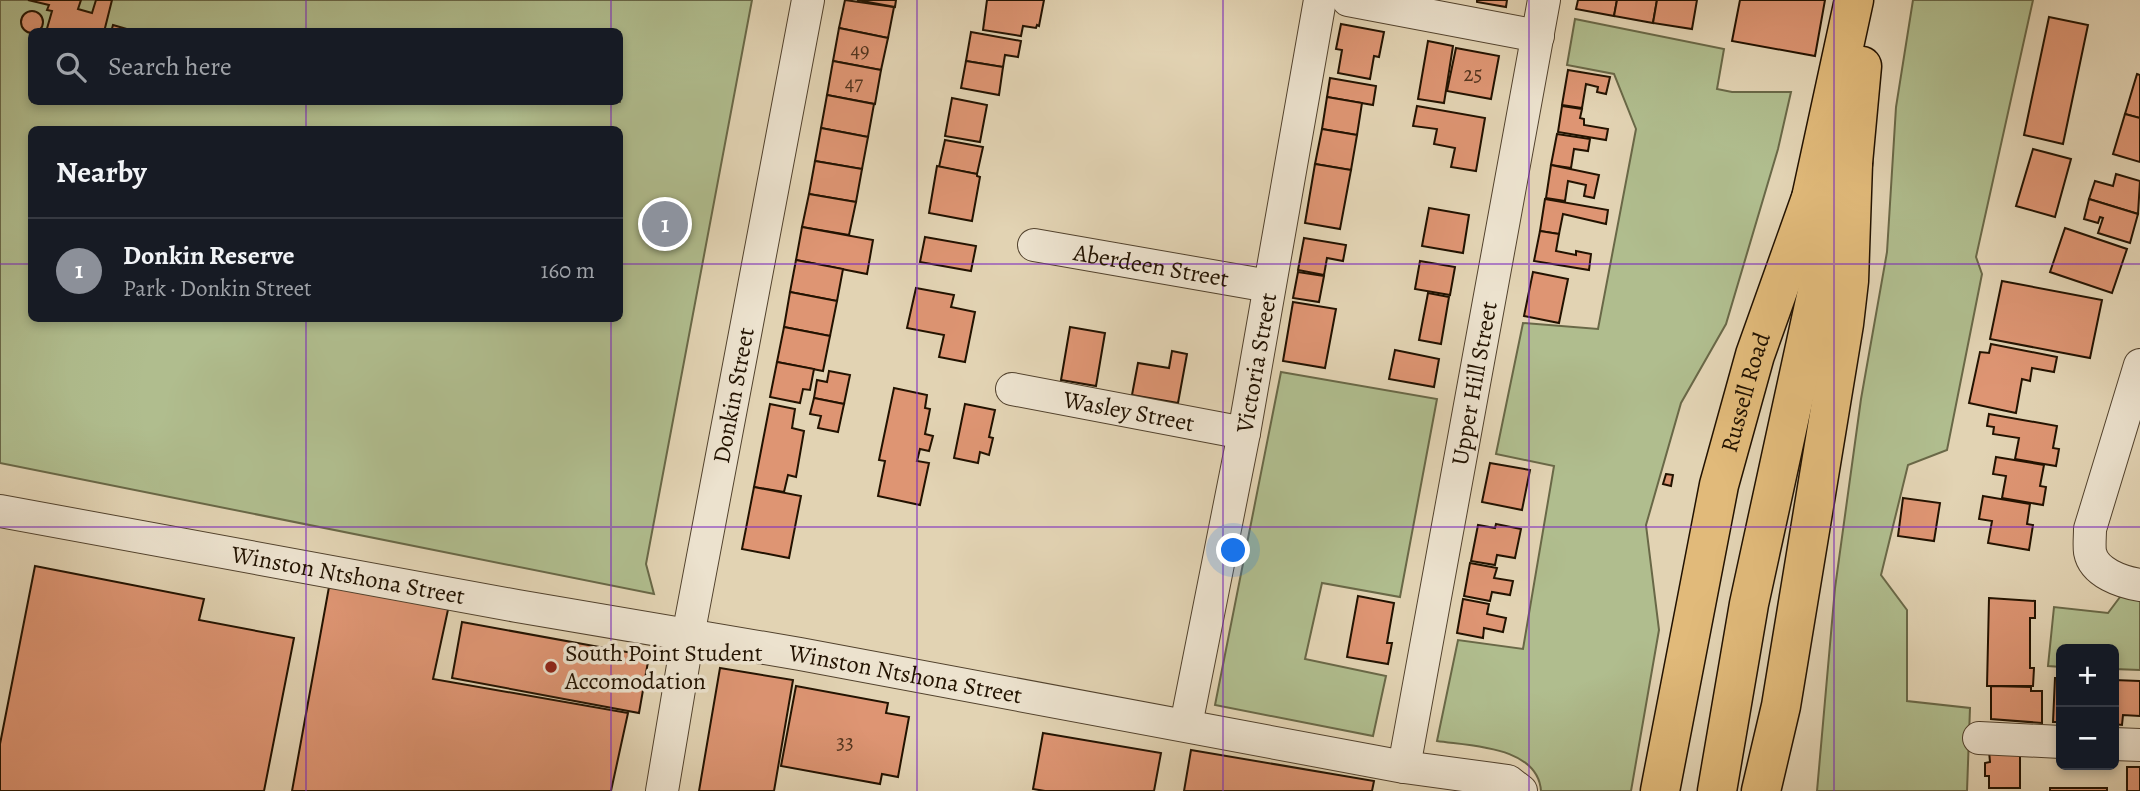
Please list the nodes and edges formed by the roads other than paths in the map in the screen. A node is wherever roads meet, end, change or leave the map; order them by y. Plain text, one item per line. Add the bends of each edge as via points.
1 (808, 0) edge
2 (1320, 0) edge
3 (1348, 0) edge
4 (1544, 0) edge
5 (1854, 0) edge
6 (1868, 0) edge
7 (1538, 36) junction
8 (1853, 163) junction
9 (1811, 198) junction
10 (1034, 245) dead end
11 (1269, 286) junction
12 (2140, 366) edge
13 (1013, 389) dead end
14 (1244, 433) junction
15 (0, 511) edge
16 (2140, 585) edge
17 (1737, 602) junction
18 (688, 636) junction
19 (1782, 706) junction
20 (1186, 725) junction
21 (1979, 738) dead end
22 (2056, 741) edge
23 (2119, 744) edge
24 (2140, 745) edge
25 (1404, 767) junction
26 (662, 791) edge
27 (1521, 791) edge
28 (1660, 791) edge
29 (1691, 791) edge
30 (1717, 791) edge
31 (1761, 791) edge
32 (1779, 791) edge

1 - 18 street, Donkin Street
2 - 11 street, Victoria Street
3 - 7 street
4 - 7 street, Upper Hill Street
5 - 9 main road, Russell Road
6 - 8 main road
7 - 25 street, Upper Hill Street
8 - 17 main road via 1830,232
8 - 19 main road via 1844,324
9 - 17 main road
9 - 28 main road, Russell Road via 1755,355 1719,485
10 - 11 street, Aberdeen Street
11 - 14 street, Victoria Street
12 - 16 street via 2090,529 2091,555 2105,573
13 - 14 street, Wasley Street
14 - 20 street, Victoria Street
15 - 18 street, Winston Ntshona Street
17 - 29 main road
17 - 30 main road
18 - 20 street, Winston Ntshona Street
18 - 26 street, Donkin Street
19 - 31 main road
19 - 32 main road
20 - 25 street, Winston Ntshona Street
21 - 22 street
23 - 24 street
25 - 27 street, Winston Ntshona Street via 1508,781

